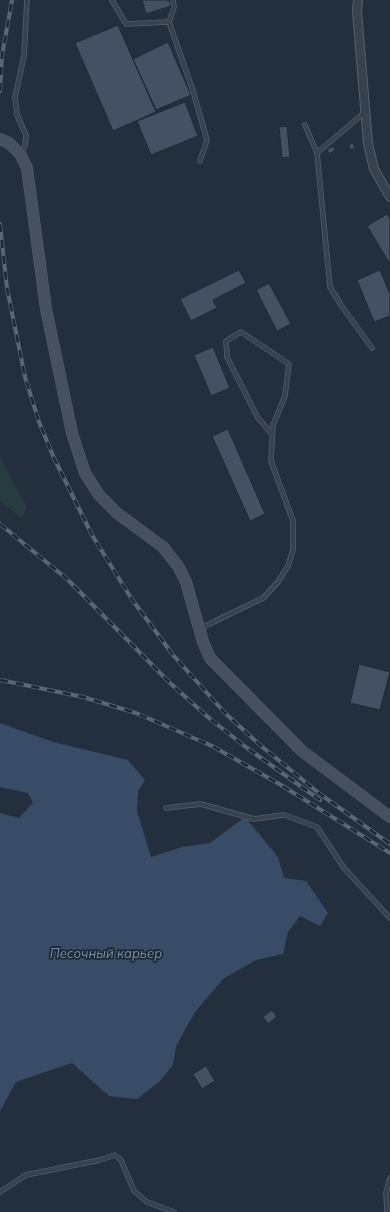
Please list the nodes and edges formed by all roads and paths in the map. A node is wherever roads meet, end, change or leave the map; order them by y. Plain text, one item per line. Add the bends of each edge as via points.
1 (27, 0) edge
2 (112, 0) edge
3 (173, 0) edge
4 (358, 0) edge
5 (170, 22) junction
6 (365, 112) junction
7 (305, 125) dead end
8 (0, 139) edge
9 (317, 153) junction
10 (20, 154) junction
11 (200, 161) dead end
12 (390, 197) edge
13 (372, 348) dead end
14 (272, 434) junction
15 (200, 628) junction
16 (166, 808) dead end
17 (390, 817) edge
18 (390, 918) edge
19 (390, 1178) edge
20 (0, 1192) edge
21 (174, 1212) edge
22 (387, 1212) edge

1 - 10 lane via 24,56 15,97 17,116 26,135 25,146
2 - 5 lane via 126,24
3 - 5 lane
4 - 6 street
5 - 11 lane via 207,140
6 - 9 lane
6 - 12 street via 368,144 374,169
7 - 9 lane
8 - 10 street via 10,143
9 - 13 lane via 330,287
10 - 15 street via 27,168 46,309 72,433 85,473 99,495 117,513 162,547 178,566 186,582
14 - 14 lane via 285,396 289,364 241,332 226,341 227,357 258,418
14 - 15 lane via 271,461 293,521 293,550 288,566 263,598
15 - 17 street via 210,658 302,751
16 - 18 lane via 201,804 254,819 284,816 317,827 344,868
19 - 22 lane via 386,1193
20 - 21 lane via 26,1175 100,1160 115,1154 121,1160 134,1191 147,1202

